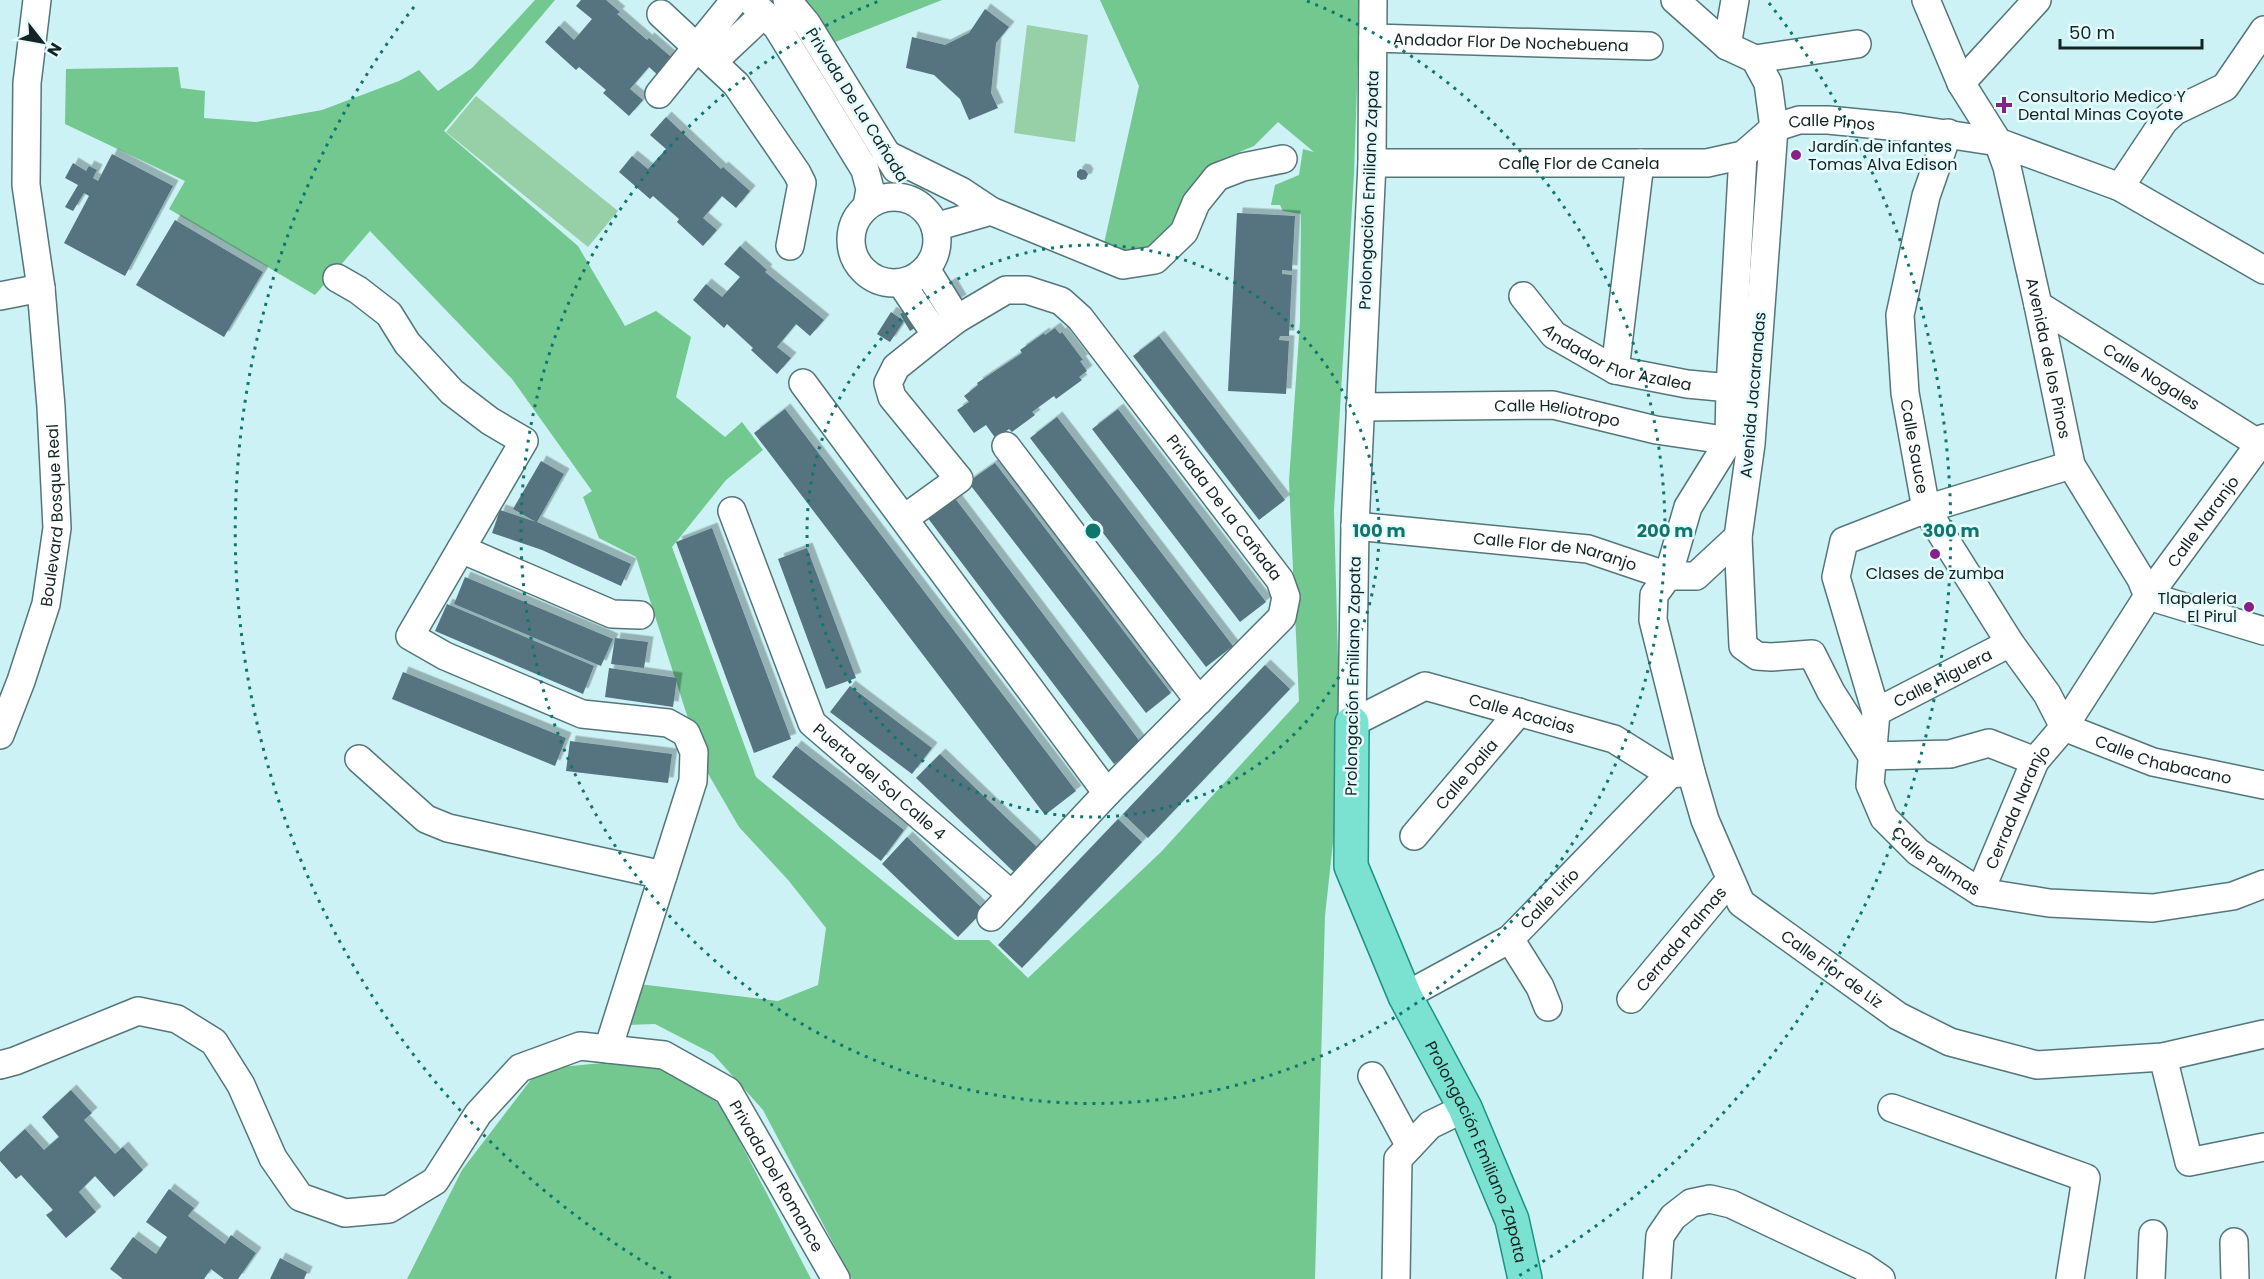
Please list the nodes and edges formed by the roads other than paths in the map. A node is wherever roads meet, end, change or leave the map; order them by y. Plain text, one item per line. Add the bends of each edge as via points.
1 (36, 0) edge
2 (735, 0) edge
3 (787, 0) edge
4 (1373, 0) edge
5 (1675, 0) edge
6 (1735, 0) edge
7 (1926, 0) edge
8 (2037, 0) edge
9 (757, 7) edge
10 (661, 14) dead end
11 (2264, 30) edge
12 (1373, 38) junction
13 (1857, 44) dead end
14 (1649, 46) dead end
15 (1727, 46) junction
16 (705, 54) junction
17 (1755, 59) junction
18 (1961, 83) junction
19 (658, 94) dead end
20 (1774, 128) junction
21 (1948, 133) junction
22 (1998, 142) junction
23 (886, 154) junction
24 (1743, 155) junction
25 (1283, 159) dead end
26 (1372, 163) junction
27 (1640, 163) junction
28 (2120, 187) junction
29 (867, 206) junction
30 (991, 211) junction
31 (930, 219) junction
32 (790, 246) dead end
33 (926, 268) junction
34 (2264, 270) edge
35 (337, 278) dead end
36 (901, 283) junction
37 (41, 288) junction
38 (0, 296) edge
39 (1523, 296) dead end
40 (2038, 305) junction
41 (957, 319) junction
42 (936, 335) junction
43 (1615, 370) junction
44 (803, 383) dead end
45 (1730, 388) junction
46 (1360, 407) junction
47 (1740, 442) junction
48 (2262, 443) edge
49 (1006, 446) dead end
50 (2071, 465) junction
51 (1926, 509) junction
52 (732, 511) dead end
53 (905, 518) junction
54 (1355, 526) junction
55 (1738, 537) junction
56 (461, 549) junction
57 (1668, 576) junction
58 (2148, 596) junction
59 (640, 615) dead end
60 (2264, 631) edge
61 (2010, 643) junction
62 (1199, 701) junction
63 (1519, 712) junction
64 (1876, 712) junction
65 (1353, 723) junction
66 (2064, 727) junction
67 (0, 735) edge
68 (1872, 756) junction
69 (359, 759) dead end
70 (2035, 761) junction
71 (1680, 773) junction
72 (2264, 784) edge
73 (1107, 793) junction
74 (1414, 836) dead end
75 (663, 875) junction
76 (1730, 880) junction
77 (2264, 884) edge
78 (1980, 892) junction
79 (1012, 895) junction
80 (991, 917) dead end
81 (1510, 939) junction
82 (1406, 996) junction
83 (1631, 999) dead end
84 (1548, 1007) dead end
85 (2264, 1034) edge
86 (608, 1049) junction
87 (2163, 1057) junction
88 (0, 1065) edge
89 (1372, 1076) dead end
90 (1465, 1108) junction
91 (1892, 1108) dead end
92 (1410, 1146) junction
93 (2264, 1147) edge
94 (2153, 1234) dead end
95 (2234, 1242) dead end
96 (836, 1279) edge
97 (1396, 1279) edge
98 (1525, 1279) edge
99 (1657, 1279) edge
100 (1881, 1279) edge
101 (2070, 1279) edge
102 (2151, 1279) edge
103 (2235, 1279) edge

1 - 37 street, Boulevard Bosque Real via 27,83 26,185
2 - 16 street
3 - 23 street, Privada De La Cañada via 807,24
4 - 12 street, Prolongación Emiliano Zapata
5 - 15 street
6 - 15 street
7 - 18 street, Avenida de los Pinos
8 - 18 street
9 - 16 street
9 - 29 street, Privada De La Cañada via 777,27 865,170 870,189
10 - 16 street
11 - 28 street via 2224,87 2175,111 2164,121
12 - 14 street, Andador Flor De Nochebuena
12 - 26 street, Prolongación Emiliano Zapata
13 - 17 street
15 - 17 street
16 - 19 street
16 - 32 street via 736,84 802,183
17 - 20 street, Avenida Jacarandas via 1768,83
18 - 22 street, Avenida de los Pinos
20 - 21 street, Calle Pinos via 1799,120 1828,120
20 - 24 street, Calle Flor de Canela
20 - 47 street, Avenida Jacarandas
21 - 22 street, Calle Pinos
21 - 51 street, Calle Sauce via 1926,196 1900,315 1905,393
22 - 28 street
22 - 40 street, Avenida de los Pinos
23 - 30 street via 961,191
23 - 31 street, Privada De La Cañada
24 - 27 street, Calle Flor de Canela via 1707,163
24 - 45 street, Avenida Jacarandas
25 - 30 street via 1217,177 1196,203 1184,232 1155,260 1123,265
26 - 27 street, Calle Flor de Canela
26 - 46 street, Prolongación Emiliano Zapata
27 - 43 street
28 - 34 street
29 - 31 street via 882,198 906,199 917,204
29 - 36 street via 852,228 854,257 873,278
30 - 31 street
31 - 33 street via 937,242
33 - 36 street
33 - 41 street
35 - 56 street via 389,314 407,343 452,392 524,441
36 - 42 street
37 - 38 street
37 - 67 street, Boulevard Bosque Real via 57,528 46,604
39 - 43 street, Andador Flor Azalea via 1554,335
40 - 48 street, Calle Nogales
40 - 50 street, Avenida de los Pinos
41 - 42 street, Privada De La Cañada
41 - 62 street, Privada De La Cañada via 1006,290 1027,290 1061,301 1080,318 1280,580 1286,597 1282,617
42 - 53 street, Privada De La Cañada via 896,367 888,383 892,397 960,479
43 - 45 street, Andador Flor Azalea
44 - 53 street
45 - 47 street, Avenida Jacarandas
46 - 47 street, Calle Heliotropo via 1553,405 1656,430
46 - 54 street, Prolongación Emiliano Zapata
47 - 55 street, Avenida Jacarandas
47 - 57 street, Avenida Jacarandas via 1688,507
48 - 58 street, Calle Naranjo
49 - 62 street
50 - 51 street
50 - 58 street, Avenida de los Pinos
51 - 61 street, Calle Sauce
51 - 64 street via 1844,542 1836,577
52 - 79 street, Puerta del Sol Calle 4 via 812,723
53 - 73 street
54 - 57 street, Calle Flor de Naranjo via 1588,549
54 - 65 street, Prolongación Emiliano Zapata
55 - 57 street, Calle Flor de Naranjo via 1696,576
55 - 68 street, Avenida Jacarandas via 1743,646 1757,656 1812,654
56 - 59 street via 612,614
56 - 75 street via 410,636 445,656 582,714 668,723 686,733 694,752 693,781
57 - 71 street, Calle Flor de Liz via 1654,596 1653,620
58 - 60 street
58 - 66 street, Calle Naranjo
61 - 64 street, Calle Higuera
61 - 66 street, Calle Sauce via 2047,694
62 - 73 street, Privada De La Cañada
63 - 65 street, Calle Acacias via 1425,686
63 - 71 street, Calle Acacias via 1614,739
63 - 74 street, Calle Dalia
64 - 68 street, Calle Palmas
65 - 82 main road, Prolongación Emiliano Zapata via 1351,866
66 - 70 street, Cerrada Naranjo
66 - 72 street, Calle Chabacano via 2153,762
68 - 70 street via 1950,754 1989,743
68 - 78 street, Calle Palmas via 1870,785 1884,818 1918,852
69 - 75 street via 426,819 448,828
70 - 78 street, Cerrada Naranjo
71 - 76 street, Calle Flor de Liz
71 - 81 street, Calle Lirio
73 - 79 street, Privada De La Cañada
75 - 86 street
76 - 83 street, Cerrada Palmas
76 - 87 street, Calle Flor de Liz via 1741,903 1898,1016 1950,1042 2037,1065
77 - 78 street, Calle Palmas via 2233,896 2153,908 2049,903
79 - 80 street, Privada De La Cañada
81 - 82 street, Calle Lirio
81 - 84 street
82 - 90 main road, Prolongación Emiliano Zapata
85 - 87 street, Calle Flor de Liz
86 - 88 street, Privada Del Romance via 580,1046 519,1068 478,1114 435,1180 389,1209 345,1213 300,1197 273,1158 241,1085 214,1042 177,1019 138,1011
86 - 96 street, Privada Del Romance via 664,1055 728,1091
87 - 93 street via 2189,1162
89 - 92 street
90 - 92 street via 1430,1125
90 - 98 main road, Prolongación Emiliano Zapata via 1512,1220
91 - 101 street via 2086,1178
92 - 97 street via 1398,1158
94 - 102 street
95 - 103 street
99 - 100 street via 1660,1236 1673,1217 1691,1203 1710,1199 1741,1209 1862,1266

